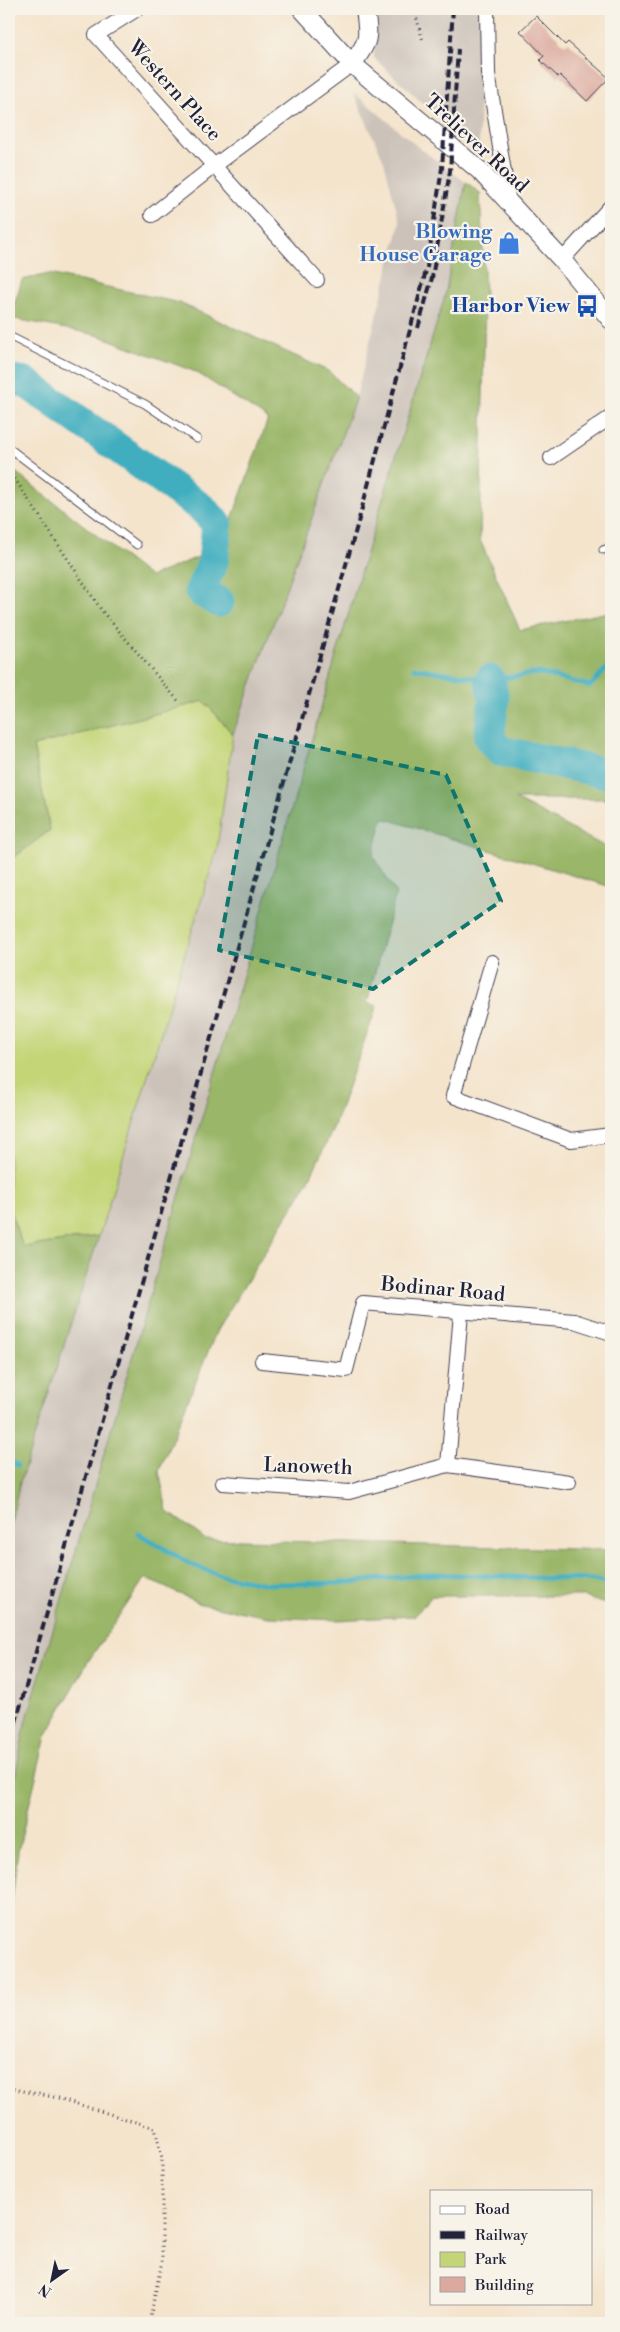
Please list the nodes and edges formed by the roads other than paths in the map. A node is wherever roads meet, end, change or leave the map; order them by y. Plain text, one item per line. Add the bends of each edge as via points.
1 (137, 9) edge
2 (302, 9) edge
3 (365, 9) edge
4 (488, 9) edge
5 (352, 64) junction
6 (214, 166) junction
7 (509, 203) junction
8 (611, 206) edge
9 (152, 215) dead end
10 (562, 260) junction
11 (317, 280) dead end
12 (611, 320) edge
13 (10, 340) edge
14 (611, 417) edge
15 (197, 439) dead end
16 (9, 448) edge
17 (551, 458) dead end
18 (137, 545) dead end
19 (611, 547) edge
20 (603, 550) dead end
21 (492, 962) dead end
22 (611, 1135) edge
23 (461, 1313) junction
24 (611, 1332) edge
25 (262, 1361) dead end
26 (448, 1465) junction
27 (223, 1482) dead end
28 (569, 1482) dead end

1 - 6 street, Western Place via 96,35
2 - 5 street, Treliever Road
3 - 5 street via 367,44
4 - 7 street via 488,73
5 - 6 street, Western Place
5 - 7 street, Treliever Road via 466,159
6 - 9 street, Western Place
6 - 11 street, Western Place
7 - 10 street, Treliever Road
8 - 10 street
10 - 12 street, Treliever Road
13 - 15 lane via 145,404
14 - 17 street
16 - 18 lane
19 - 20 lane
21 - 22 street via 453,1096 571,1140
23 - 24 street, Bodinar Road via 574,1321
23 - 25 street, Bodinar Road via 363,1303 346,1370
23 - 26 street
26 - 27 street, Lanoweth via 349,1492
26 - 28 street, Lanoweth

